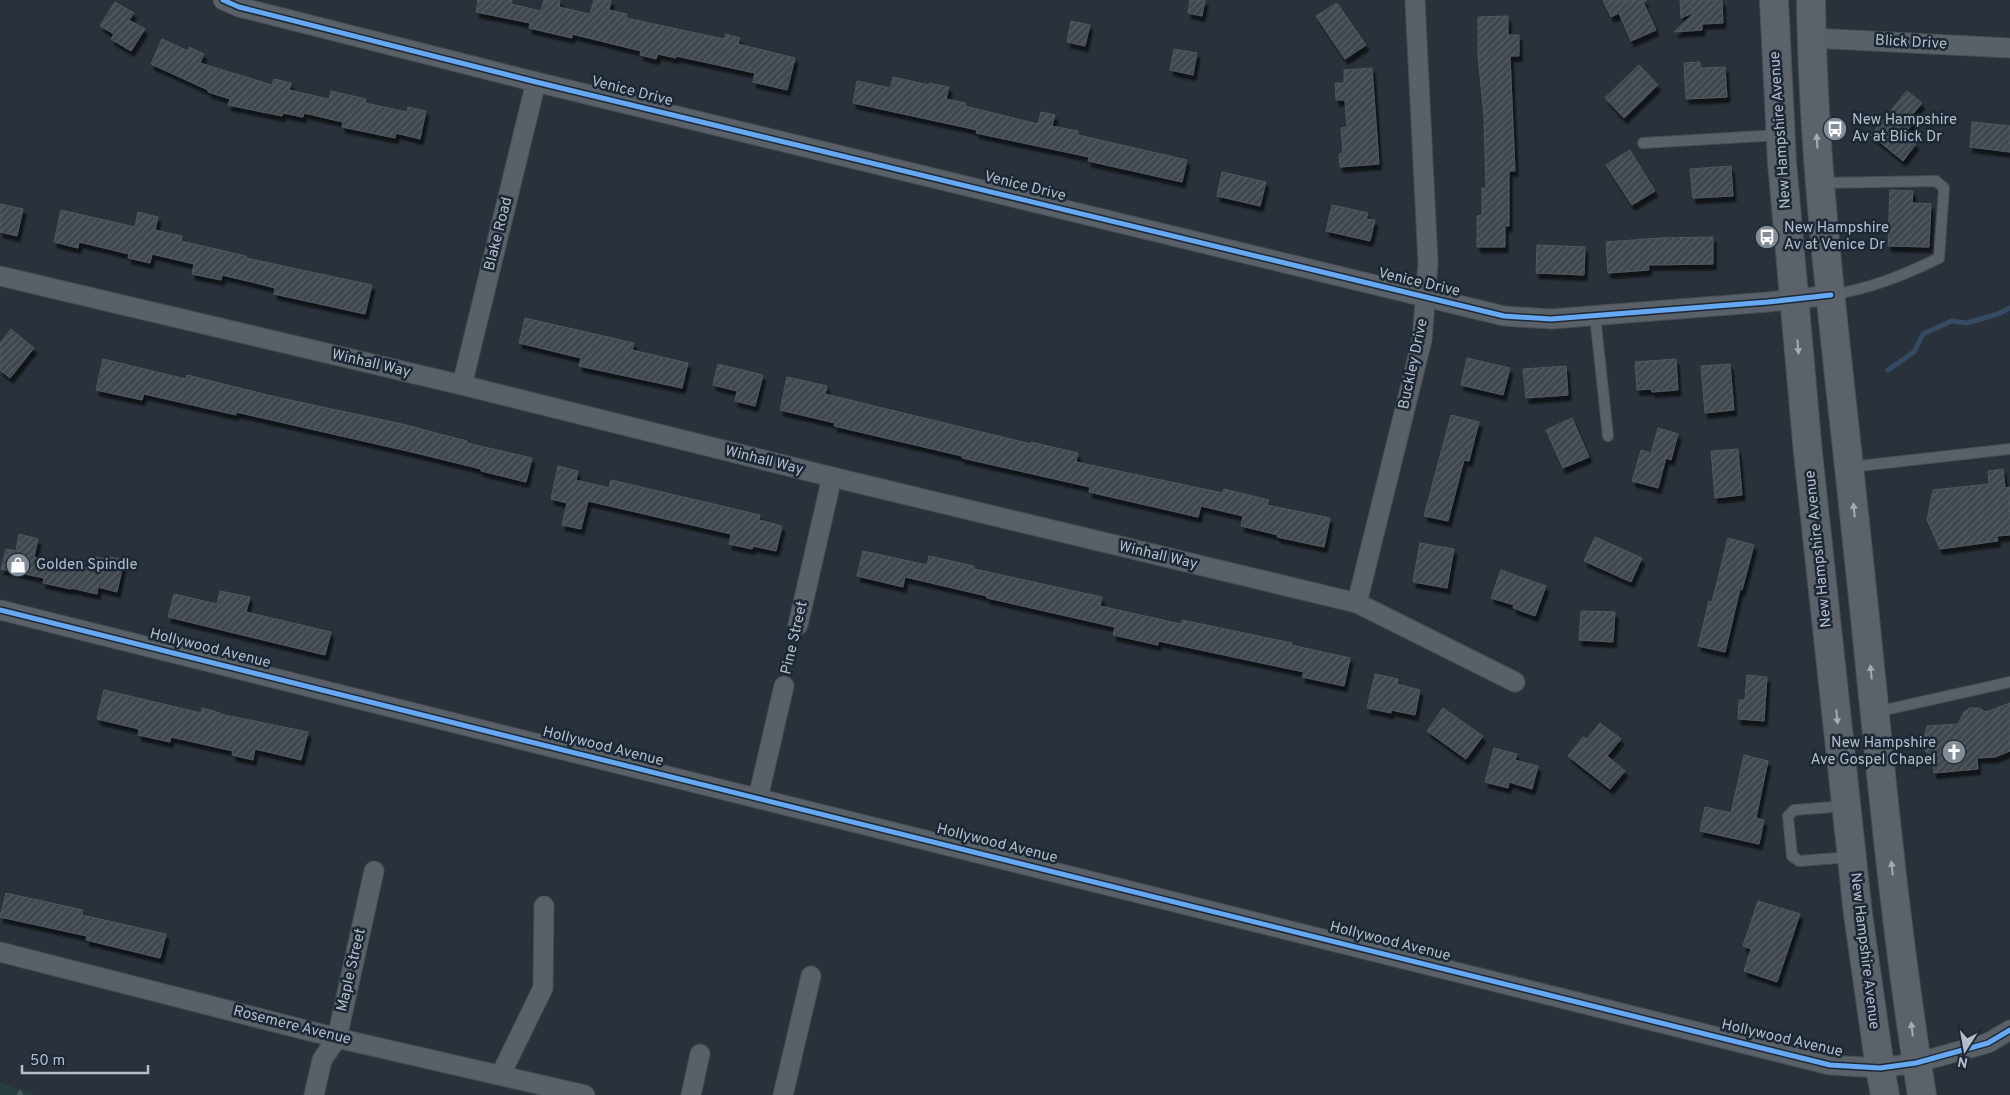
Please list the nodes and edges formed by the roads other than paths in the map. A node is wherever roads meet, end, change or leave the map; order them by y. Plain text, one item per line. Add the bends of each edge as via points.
1 (223, 0) edge
2 (1415, 0) edge
3 (1774, 0) edge
4 (1811, 0) edge
5 (1812, 38) junction
6 (2010, 48) edge
7 (536, 82) junction
8 (1780, 134) junction
9 (1643, 143) dead end
10 (1820, 183) junction
11 (0, 276) edge
12 (1831, 295) junction
13 (1426, 298) junction
14 (1794, 298) junction
15 (1595, 316) junction
16 (462, 385) junction
17 (1608, 436) dead end
18 (2010, 449) edge
19 (1849, 468) junction
20 (832, 478) junction
21 (1357, 603) junction
22 (0, 610) edge
23 (798, 625) road end
24 (1515, 682) dead end
25 (2010, 682) edge
26 (784, 686) road end
27 (1875, 712) junction
28 (758, 798) junction
29 (1846, 806) junction
30 (1852, 857) junction
31 (374, 871) dead end
32 (544, 906) dead end
33 (0, 952) edge
34 (811, 976) dead end
35 (2010, 1030) edge
36 (337, 1038) junction
37 (700, 1054) dead end
38 (1916, 1063) junction
39 (1880, 1068) junction
40 (501, 1074) junction
41 (314, 1095) edge
42 (585, 1095) edge
43 (691, 1095) edge
44 (784, 1095) edge
45 (1885, 1095) edge
46 (1922, 1095) edge

1 - 7 street, Venice Drive via 239,7
2 - 13 street, Buckley Drive via 1428,263
3 - 8 main road, New Hampshire Avenue
4 - 5 main road
5 - 6 street, Blick Drive
10 -> 5 main road
7 - 13 street, Venice Drive
7 - 16 street, Blake Road
8 - 9 lane
8 - 14 main road, New Hampshire Avenue
10 - 12 main road
10 - 12 lane via 1936,181 1944,188 1939,258 1904,276
11 - 16 street, Winhall Way
12 - 14 street, Venice Drive
12 - 19 main road
13 - 15 street, Venice Drive via 1504,316 1551,320
13 - 21 street, Buckley Drive via 1422,340
14 - 15 street, Venice Drive
14 -> 29 main road, New Hampshire Avenue
15 - 17 lane
16 - 20 street, Winhall Way
18 - 19 lane
27 -> 19 main road
20 - 21 street, Winhall Way
20 - 23 street, Pine Street
21 - 24 street, Winhall Way
22 - 28 street, Hollywood Avenue
25 - 27 lane
26 - 28 street, Pine Street
38 -> 27 main road
28 - 39 street, Hollywood Avenue via 1830,1065
29 - 30 main road, New Hampshire Avenue
29 - 30 lane via 1794,810 1788,816 1792,856 1799,861
30 - 39 main road, New Hampshire Avenue
31 - 36 street, Maple Street
32 - 40 street via 543,988
33 - 36 street, Rosemere Avenue
34 - 44 street
35 - 38 street, Hollywood Avenue via 1988,1042
36 - 40 street, Rosemere Avenue
36 - 41 street, Maple Street via 322,1060
37 - 43 street
38 - 39 street, Hollywood Avenue
38 - 46 main road
39 - 45 main road, New Hampshire Avenue
40 - 42 street, Rosemere Avenue

